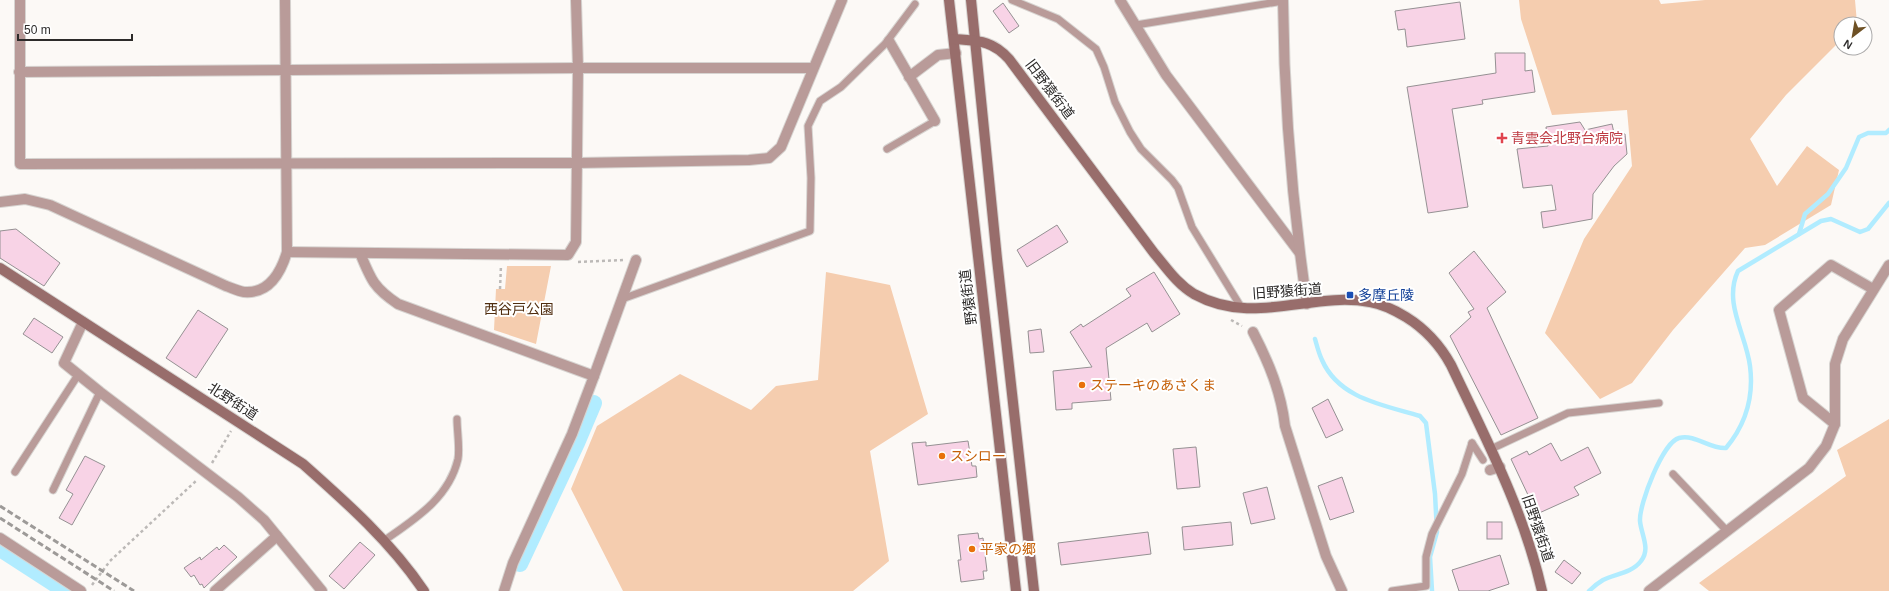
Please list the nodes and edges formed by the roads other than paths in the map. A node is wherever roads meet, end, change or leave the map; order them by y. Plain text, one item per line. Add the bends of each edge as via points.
1 (20, 0) edge
2 (285, 0) edge
3 (576, 0) edge
4 (842, 0) edge
5 (950, 0) edge
6 (971, 0) edge
7 (1012, 0) edge
8 (1120, 0) edge
9 (1283, 0) edge
10 (915, 4) dead end
11 (1136, 25) junction
12 (954, 39) junction
13 (889, 41) junction
14 (976, 41) junction
15 (956, 53) junction
16 (578, 68) junction
17 (813, 68) junction
18 (286, 71) junction
19 (19, 72) junction
20 (909, 77) junction
21 (935, 122) joint
22 (887, 149) dead end
23 (286, 163) junction
24 (576, 163) junction
25 (0, 202) edge
26 (287, 252) junction
27 (1299, 252) junction
28 (360, 253) junction
29 (636, 260) road end
30 (1889, 264) edge
31 (0, 268) edge
32 (1873, 289) junction
33 (622, 299) junction
34 (1307, 304) junction
35 (1241, 307) junction
36 (83, 322) junction
37 (1253, 332) dead end
38 (78, 375) junction
39 (594, 376) junction
40 (100, 392) junction
41 (1660, 404) dead end
42 (456, 419) dead end
43 (1835, 424) junction
44 (1491, 449) junction
45 (1483, 460) dead end
46 (1500, 467) junction
47 (1490, 470) dead end
48 (15, 472) dead end
49 (1673, 474) dead end
50 (53, 490) dead end
51 (1726, 530) junction
52 (277, 536) junction
53 (0, 538) edge
54 (385, 540) junction
55 (81, 591) edge
56 (215, 591) edge
57 (322, 591) edge
58 (424, 591) edge
59 (504, 591) edge
60 (1016, 591) edge
61 (1034, 591) edge
62 (1342, 591) edge
63 (1392, 591) edge
64 (1542, 591) edge
65 (1649, 591) edge

1 - 19 street
2 - 18 street
3 - 16 street
4 - 17 street
5 - 12 main road, 野猿街道
6 - 14 main road
7 - 35 lane via 1058,19 1096,49 1115,102 1130,132 1141,149 1178,188 1192,227
8 - 11 street
9 - 11 lane
9 - 27 street via 1286,104
10 - 13 lane
11 - 27 street via 1166,75
12 - 14 main road, 旧野猿街道
12 - 15 main road, 野猿街道
13 - 20 street
13 - 33 lane via 841,87 820,101 808,126 811,178 810,231
14 - 35 main road, 旧野猿街道 via 990,43 1002,51 1016,67 1177,281 1193,293 1217,304
14 - 61 main road
15 - 20 street via 938,55
15 - 60 main road, 野猿街道
16 - 17 street
16 - 18 street
16 - 24 street
17 - 24 street via 780,147 769,158
18 - 19 street
18 - 23 street
19 - 23 street via 20,164
20 - 21 street
21 - 22 lane
23 - 24 street
23 - 26 street
24 - 28 street via 576,242 568,255
25 - 26 street via 25,199 50,205 226,286 245,292 265,288 278,275
26 - 28 street
27 - 34 street
28 - 39 street via 370,280 381,293 398,304
29 - 33 street
30 - 32 street
31 - 36 main road, 北野街道
32 - 43 street via 1843,339 1836,364
32 - 43 street via 1831,265 1779,310 1803,398
33 - 39 street
34 - 35 main road, 旧野猿街道 via 1276,308
34 - 44 main road, 旧野猿街道 via 1371,302 1401,314 1426,331 1451,365
36 - 38 street via 64,363
36 - 54 main road, 北野街道 via 303,464
37 - 62 street via 1278,388 1283,404 1285,426 1326,556
38 - 40 street
38 - 48 lane
39 - 59 street via 572,434 513,563
40 - 50 lane
40 - 52 street via 206,472 264,520
41 - 44 lane via 1568,413
42 - 54 lane via 458,458 449,484 422,514
43 - 51 street via 1826,446 1809,468
44 - 46 main road, 旧野猿街道
45 - 63 lane via 1472,443 1462,474 1432,534 1426,557 1426,586
46 - 47 street
46 - 64 main road, 旧野猿街道 via 1527,537
49 - 51 lane
51 - 65 street
52 - 56 street
52 - 57 street
53 - 55 street
54 - 58 main road, 北野街道

